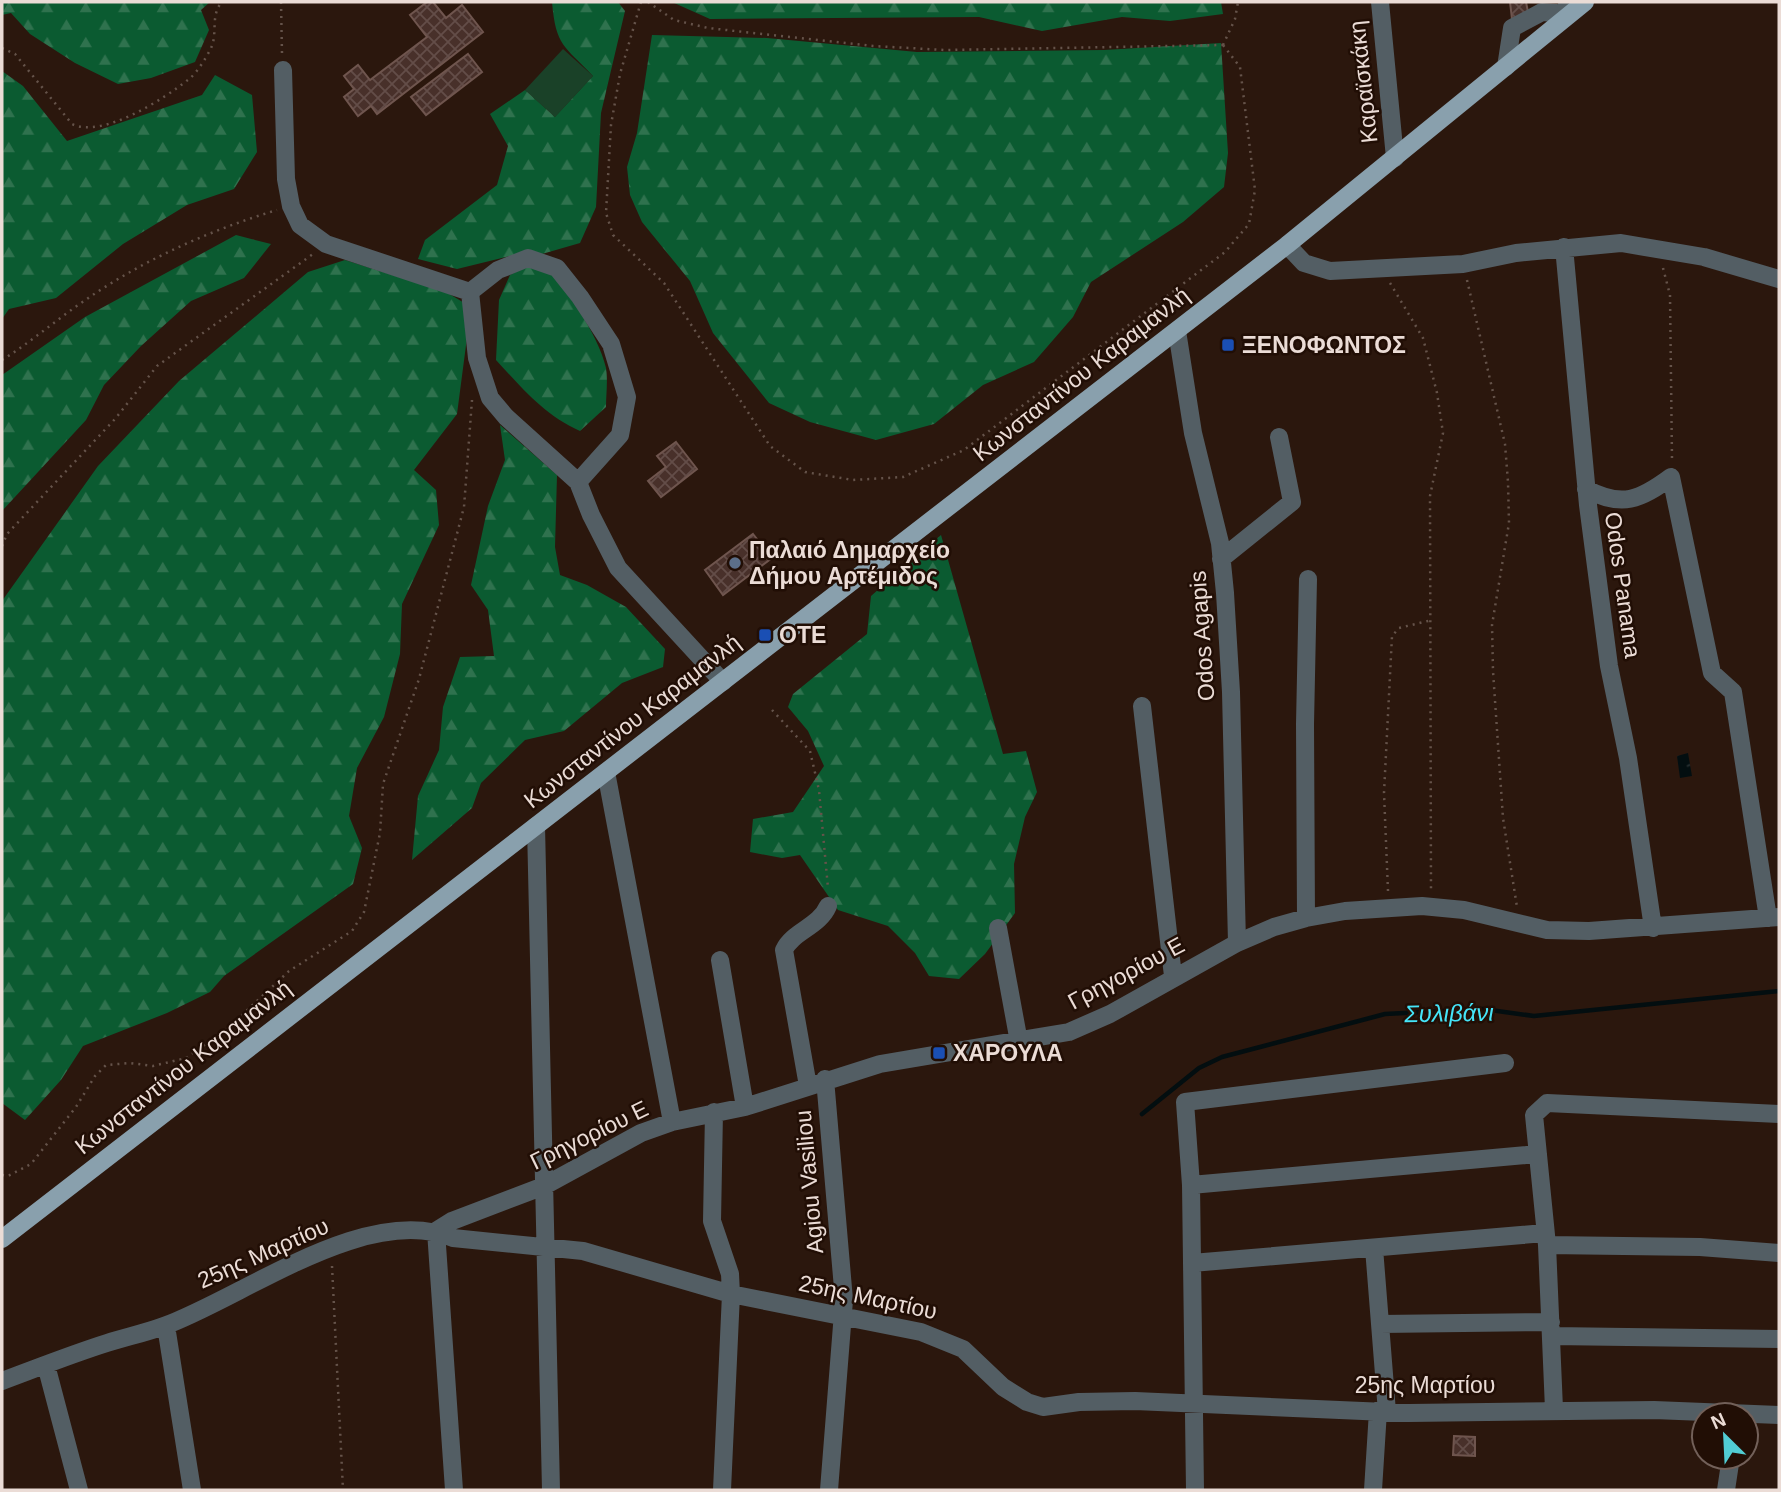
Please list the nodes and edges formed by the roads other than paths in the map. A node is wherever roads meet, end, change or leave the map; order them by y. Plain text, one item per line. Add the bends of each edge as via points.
1 (1380, 2) edge
2 (1585, 2) edge
3 (1568, 8) edge
4 (1506, 67) junction
5 (282, 70) road end
6 (1395, 158) junction
7 (1287, 245) junction
8 (1564, 247) junction
9 (1779, 279) edge
10 (470, 292) junction
11 (1177, 331) junction
12 (1279, 437) dead end
13 (578, 482) junction
14 (1587, 489) junction
15 (1221, 559) junction
16 (1308, 579) dead end
17 (723, 682) junction
18 (1142, 706) dead end
19 (606, 772) junction
20 (536, 826) junction
21 (828, 906) road end
22 (1774, 917) edge
23 (1306, 918) junction
24 (998, 928) dead end
25 (1653, 928) junction
26 (1237, 943) junction
27 (720, 960) dead end
28 (1173, 976) junction
29 (1019, 1042) junction
30 (1505, 1063) dead end
31 (825, 1079) junction
32 (808, 1086) junction
33 (745, 1107) junction
34 (714, 1112) junction
35 (1779, 1114) edge
36 (672, 1122) junction
37 (1538, 1154) junction
38 (1191, 1185) junction
39 (544, 1186) junction
40 (436, 1231) junction
41 (2, 1239) edge
42 (1546, 1239) junction
43 (545, 1245) junction
44 (1374, 1248) junction
45 (1779, 1254) edge
46 (1192, 1263) junction
47 (731, 1294) junction
48 (843, 1316) junction
49 (1380, 1324) junction
50 (166, 1326) junction
51 (1552, 1329) junction
52 (1779, 1339) edge
53 (46, 1365) junction
54 (2, 1381) edge
55 (1192, 1404) junction
56 (1554, 1409) junction
57 (1382, 1412) junction
58 (1690, 1413) edge
59 (1760, 1415) edge
60 (1779, 1415) edge
61 (1729, 1471) edge
62 (79, 1490) edge
63 (192, 1490) edge
64 (454, 1490) edge
65 (551, 1490) edge
66 (722, 1490) edge
67 (829, 1490) edge
68 (1195, 1490) edge
69 (1373, 1490) edge
70 (1726, 1490) edge

1 - 6 street, Καραϊσκάκη
2 - 3 main road, Κωνσταντίνου Καραμανλή
3 - 4 main road, Κωνσταντίνου Καραμανλή
3 - 4 street via 1542,12 1512,28
4 - 6 main road, Κωνσταντίνου Καραμανλή
5 - 10 street via 286,179 300,225 326,244
6 - 7 main road, Κωνσταντίνου Καραμανλή
7 - 8 street via 1304,263 1318,269 1352,271 1462,264
7 - 11 main road, Κωνσταντίνου Καραμανλή
8 - 9 street via 1621,243 1704,257
8 - 14 street, Odos Panama
10 - 13 street via 489,398
10 - 13 street via 498,270 528,258 556,268 611,344 627,397 620,435
11 - 15 street, Odos Agapis via 1193,433
11 - 17 main road, Κωνσταντίνου Καραμανλή
12 - 15 street via 1292,502
13 - 17 street via 618,568
14 - 22 street via 1605,500 1625,500 1643,496 1671,477 1712,673 1733,692
14 - 25 street, Odos Panama via 1609,666 1628,758
15 - 26 street, Odos Agapis via 1231,692
16 - 23 street
17 - 19 main road, Κωνσταντίνου Καραμανλή
18 - 28 street
19 - 20 main road, Κωνσταντίνου Καραμανλή
19 - 36 street
20 - 39 street
20 - 41 main road, Κωνσταντίνου Καραμανλή
21 - 32 street via 824,915 784,950
22 - 25 street, Γρηγορίου Ε
23 - 25 street, Γρηγορίου Ε via 1431,907 1568,930
23 - 26 street, Γρηγορίου Ε
24 - 29 street
26 - 28 street, Γρηγορίου Ε
27 - 33 street
28 - 29 street, Γρηγορίου Ε via 1110,1014 1069,1032
29 - 31 street, Γρηγορίου Ε via 904,1059
30 - 38 street via 1185,1102
31 - 32 street, Γρηγορίου Ε
31 - 48 street, Agiou Vasiliou
32 - 33 street, Γρηγορίου Ε
33 - 34 street, Γρηγορίου Ε
34 - 36 street, Γρηγορίου Ε
34 - 47 street via 712,1221 730,1274
35 - 37 street via 1547,1103 1534,1115
36 - 39 street, Γρηγορίου Ε via 641,1133
37 - 38 street
37 - 42 street
38 - 46 street
39 - 40 street, Γρηγορίου Ε
39 - 43 street
40 - 43 street, 25ης Μαρτίου via 453,1238
40 - 50 street, 25ης Μαρτίου via 402,1232 329,1248
40 - 64 street
42 - 44 street
42 - 45 street
42 - 51 street
43 - 47 street, 25ης Μαρτίου via 628,1262
43 - 65 street
44 - 46 street
44 - 49 street
46 - 55 street
47 - 48 street, 25ης Μαρτίου
47 - 66 street
48 - 55 street, 25ης Μαρτίου via 943,1339 963,1349 1003,1387 1043,1407 1079,1402
48 - 67 street, Agiou Vasiliou
49 - 51 street
49 - 57 street
50 - 53 street, 25ης Μαρτίου
50 - 63 street
51 - 52 street
51 - 56 street
53 - 54 street, 25ης Μαρτίου
53 - 62 street
55 - 57 street, 25ης Μαρτίου
55 - 68 street
56 - 57 street, 25ης Μαρτίου
56 - 58 street, 25ης Μαρτίου
57 - 69 street
59 - 60 street, 25ης Μαρτίου
61 - 70 street

